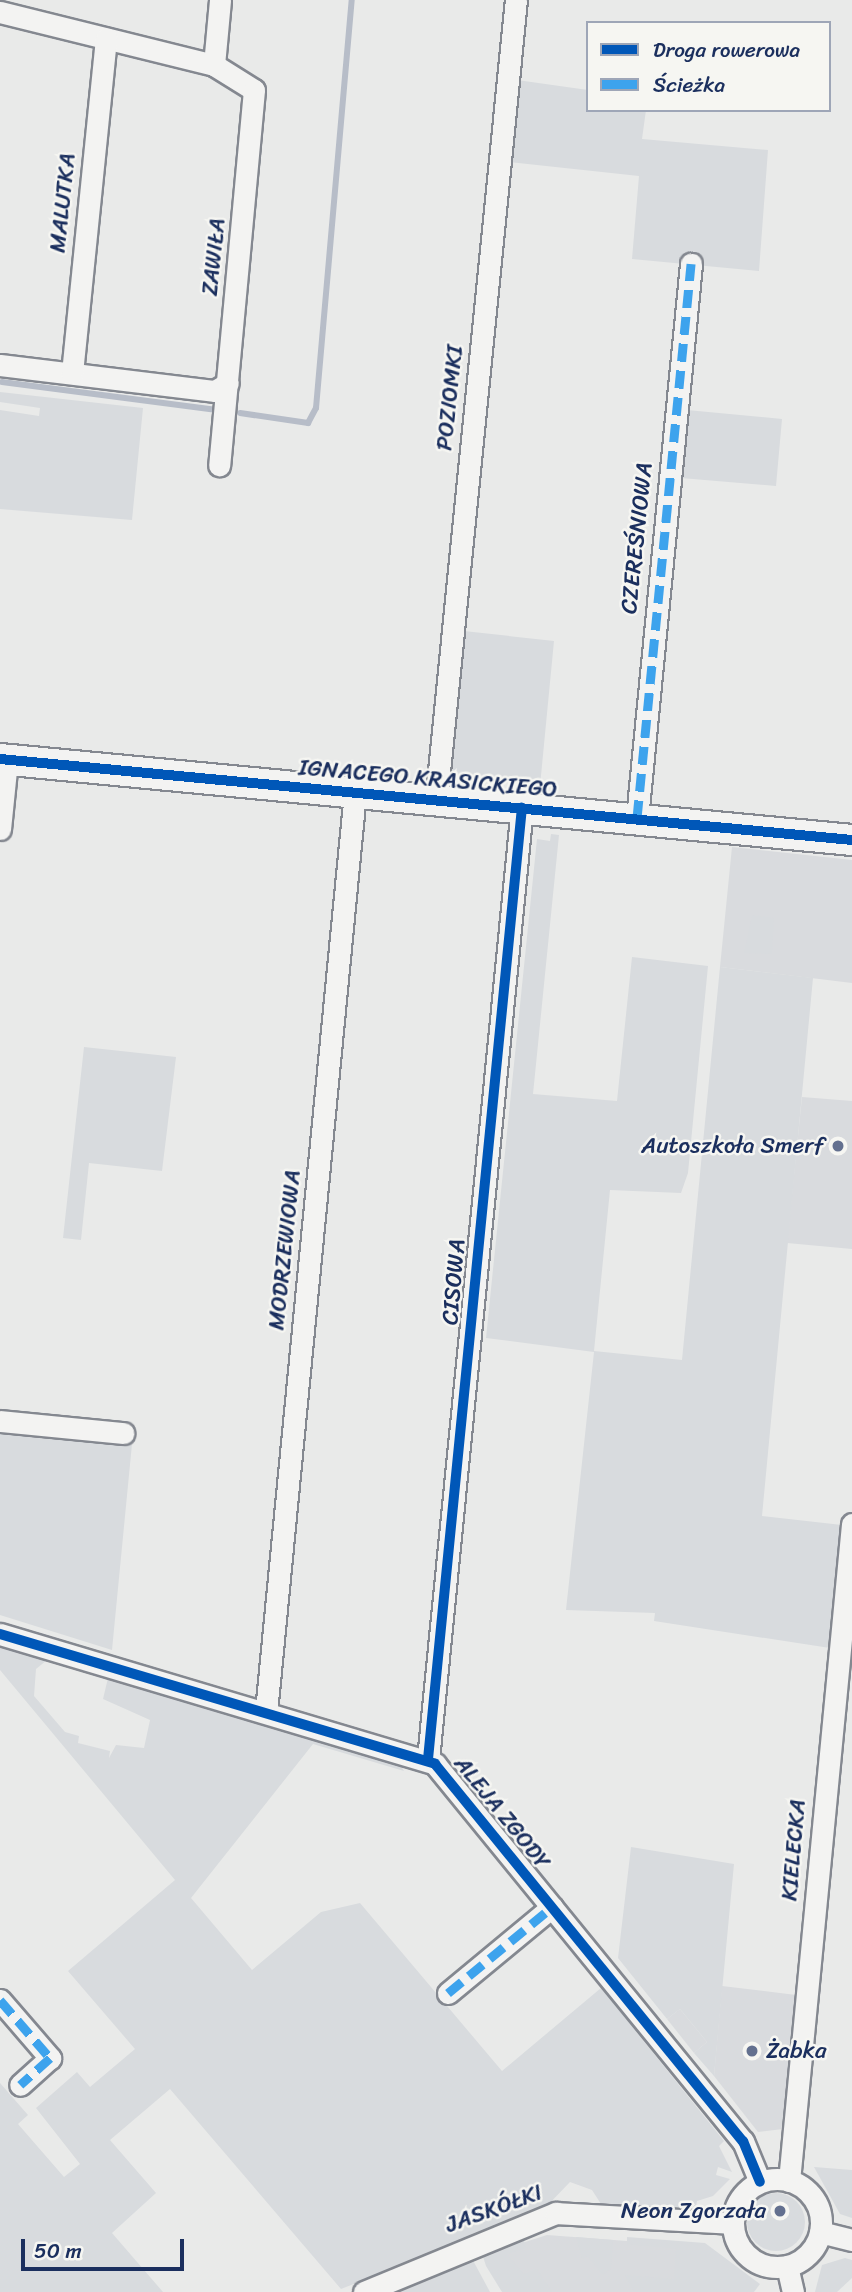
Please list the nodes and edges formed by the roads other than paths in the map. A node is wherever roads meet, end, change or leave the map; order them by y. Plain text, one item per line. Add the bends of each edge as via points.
1 (220, 0) edge
2 (516, 0) edge
3 (0, 12) edge
4 (106, 39) junction
5 (214, 65) junction
6 (691, 264) dead end
7 (0, 365) edge
8 (72, 373) junction
9 (228, 383) junction
10 (219, 465) dead end
11 (4, 760) edge
12 (355, 793) junction
13 (436, 801) junction
14 (522, 808) junction
15 (637, 818) junction
16 (0, 829) edge
17 (852, 840) edge
18 (0, 1421) edge
19 (123, 1433) dead end
20 (852, 1524) edge
21 (0, 1634) edge
22 (266, 1712) junction
23 (428, 1759) junction
24 (552, 1907) junction
25 (448, 1993) dead end
26 (0, 2000) edge
27 (20, 2085) dead end
28 (789, 2181) junction
29 (760, 2182) junction
30 (733, 2223) junction
31 (820, 2232) junction
32 (852, 2240) edge
33 (787, 2266) junction
34 (364, 2292) edge
35 (793, 2292) edge

1 - 5 street
2 - 13 street, POZIOMKI
3 - 4 street, ZAWIŁA
4 - 5 street, ZAWIŁA
4 - 8 street, MALUTKA
5 - 9 street, ZAWIŁA via 249,85 256,97
6 - 15 street, CZEREŚNIOWA
7 - 8 street
8 - 9 street via 215,391
9 - 10 street, ZAWIŁA
11 - 12 street, IGNACEGO KRASICKIEGO
11 - 16 street
12 - 13 street, IGNACEGO KRASICKIEGO
12 - 22 street, MODRZEWIOWA
13 - 14 street, IGNACEGO KRASICKIEGO
14 - 15 street, IGNACEGO KRASICKIEGO
14 - 23 street, CISOWA
15 - 17 street, IGNACEGO KRASICKIEGO
18 - 19 street
20 - 28 street, KIELECKA
21 - 22 street, ALEJA ZGODY
22 - 23 street, ALEJA ZGODY
23 - 24 street, ALEJA ZGODY
24 - 25 street
24 - 29 street, ALEJA ZGODY via 743,2141
26 - 27 street via 50,2058
28 - 29 street
28 - 31 street via 814,2199
29 - 30 street via 738,2202
30 - 33 street via 750,2257
30 - 34 street, JASKÓŁKI via 556,2213
31 - 32 street
31 - 33 street via 806,2256
33 - 35 street

